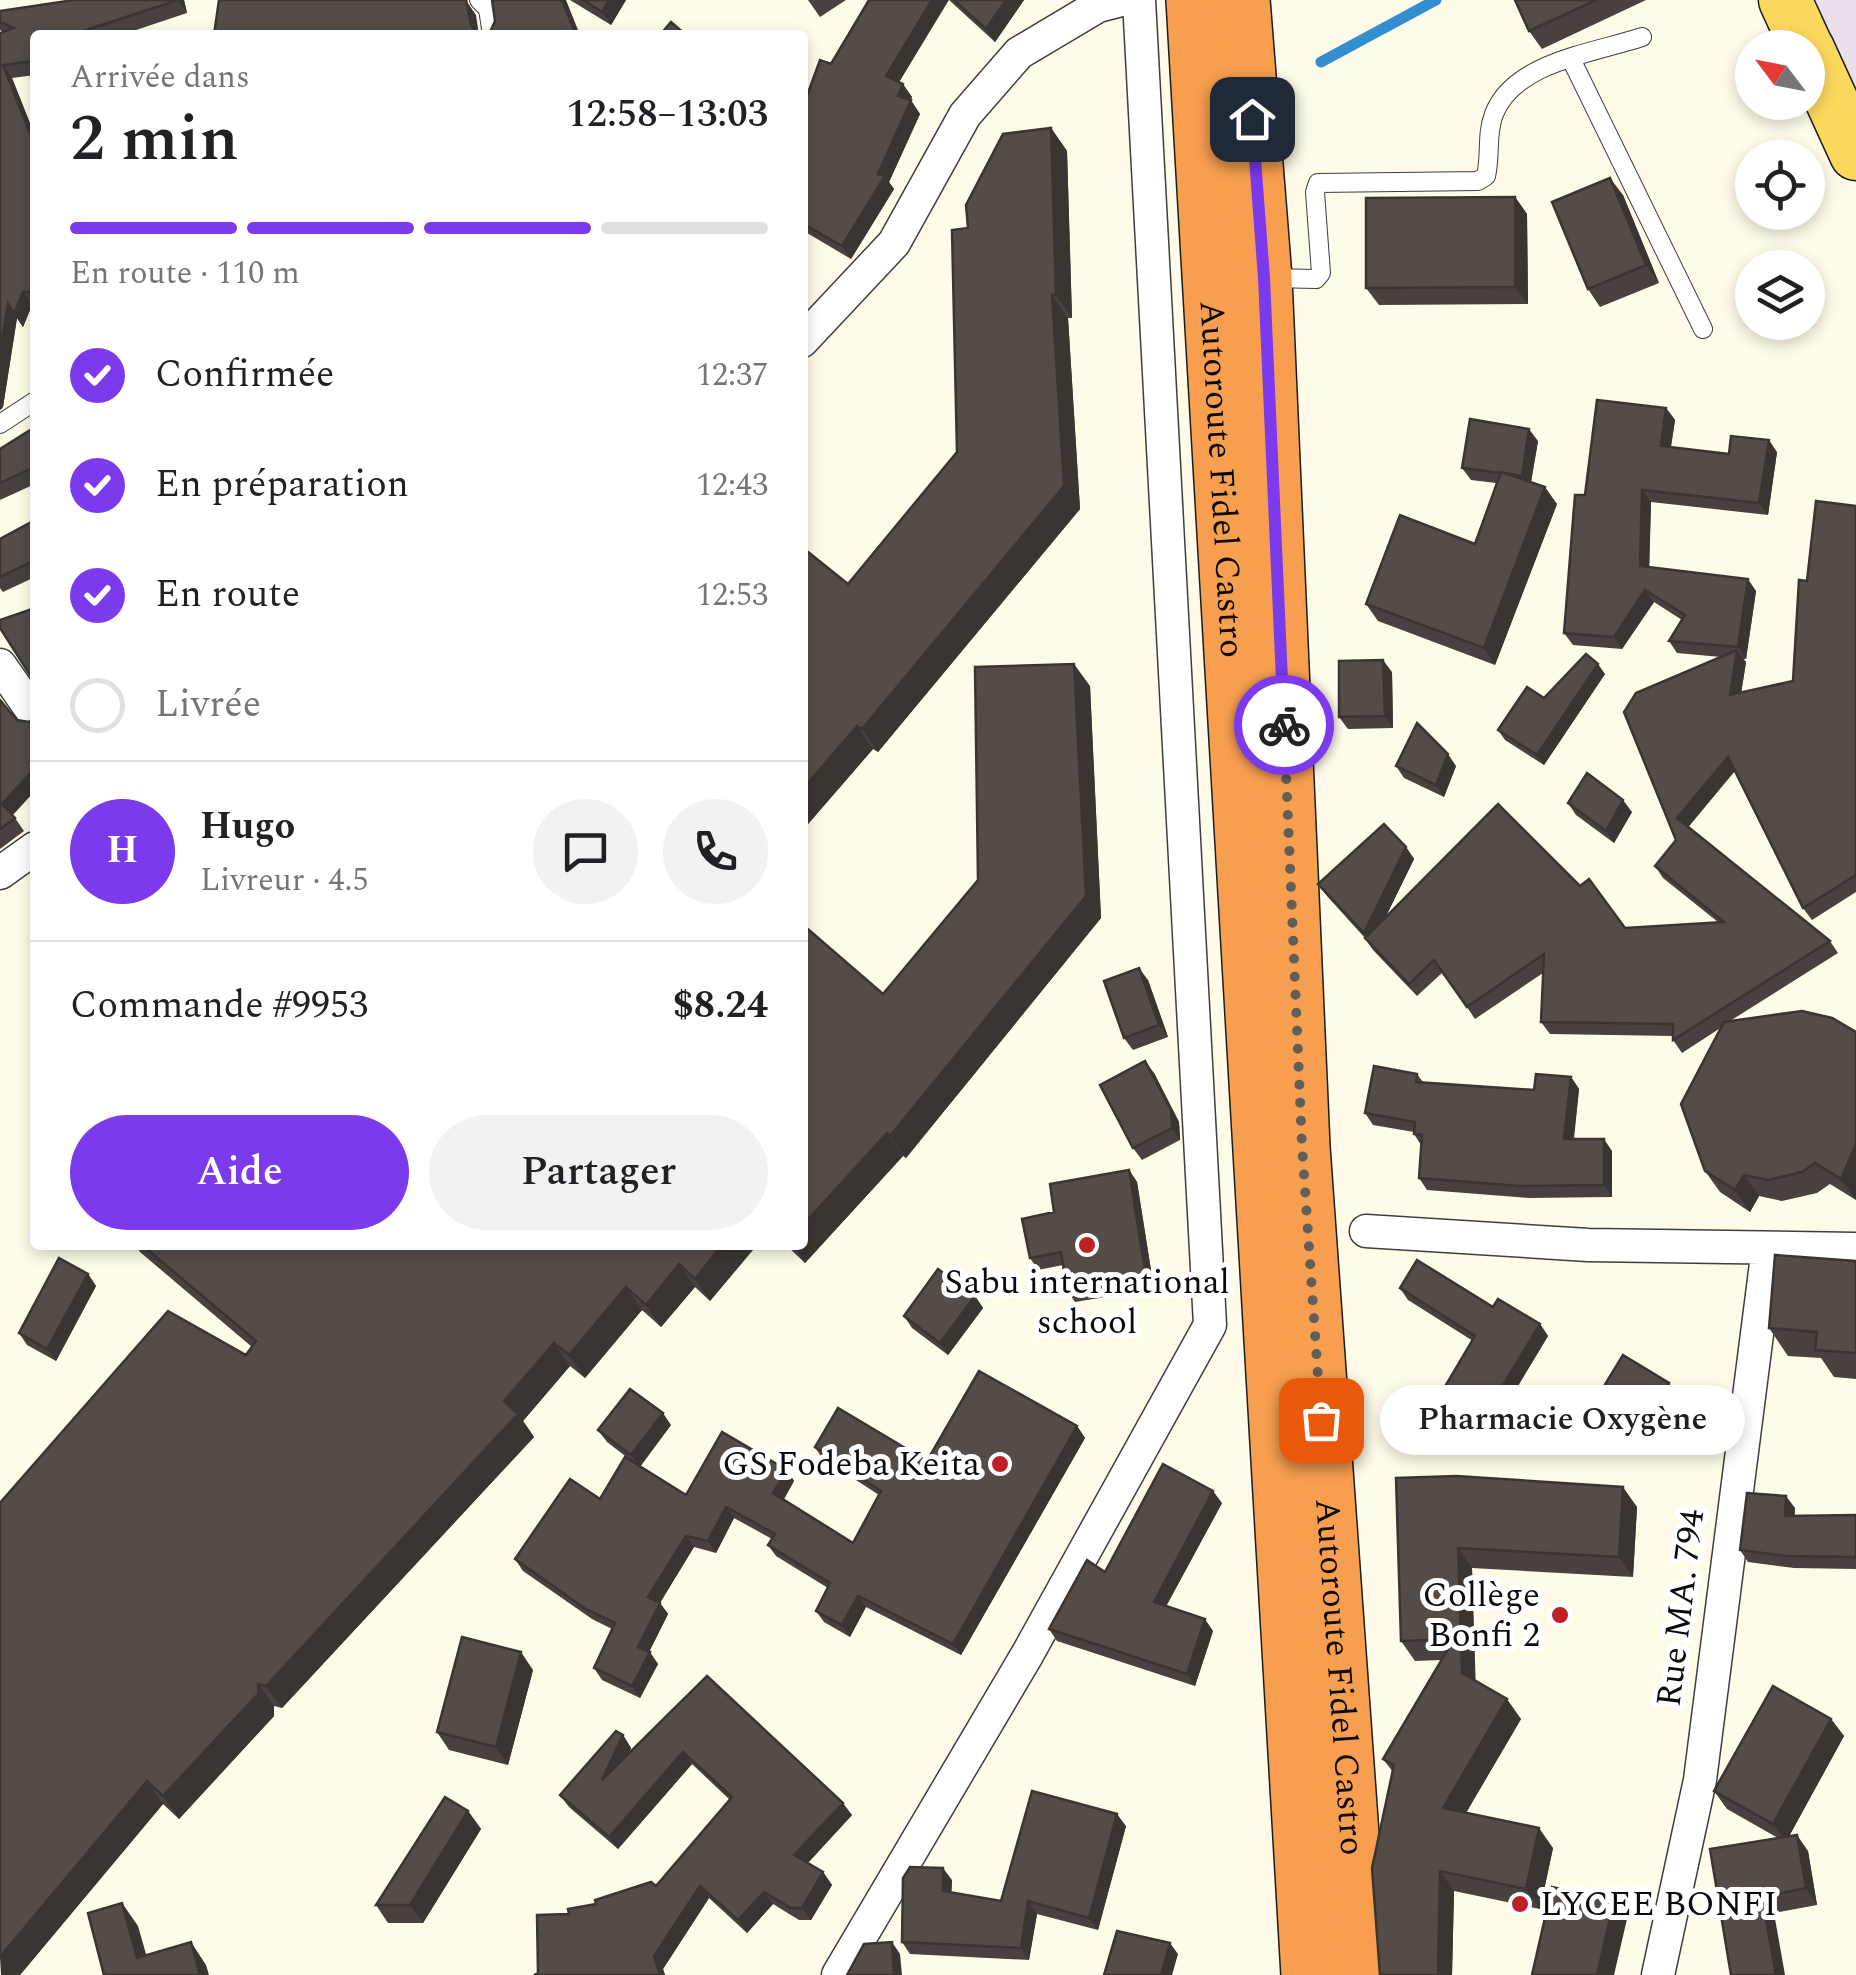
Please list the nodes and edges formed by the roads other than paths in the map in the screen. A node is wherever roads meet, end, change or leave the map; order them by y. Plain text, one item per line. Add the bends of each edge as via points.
1 (479, 0) edge
2 (1121, 0) edge
3 (1140, 0) edge
4 (1194, 0) edge
5 (1242, 0) edge
6 (1785, 0) edge
7 (491, 30) edge
8 (1799, 30) edge
9 (1642, 37) dead end
10 (1572, 61) junction
11 (1825, 87) edge
12 (1856, 154) edge
13 (1264, 278) junction
14 (1702, 330) dead end
15 (808, 335) edge
16 (30, 404) edge
17 (0, 424) edge
18 (0, 664) edge
19 (30, 708) edge
20 (30, 852) edge
21 (0, 873) edge
22 (1366, 1230) dead end
23 (1768, 1248) junction
24 (1856, 1249) edge
25 (1299, 1822) junction
26 (838, 1975) edge
27 (1286, 1975) edge
28 (1310, 1975) edge
29 (1361, 1975) edge
30 (1658, 1975) edge

1 - 7 lane via 488,8
2 - 15 street via 1098,6 1019,53 965,115 894,243
3 - 26 street via 1210,1325 1027,1655
4 - 25 highway, Autoroute Fidel Castro
5 - 13 highway, Autoroute Fidel Castro
6 - 8 main road
9 - 10 lane
10 - 13 lane via 1532,72 1506,90 1492,117 1486,176 1478,182 1318,184 1321,273 1316,279
10 - 14 lane
11 - 12 main road
13 - 29 highway, Autoroute Fidel Castro via 1302,1146
16 - 17 lane
18 - 19 street
20 - 21 street
22 - 23 street via 1588,1245
23 - 24 street
23 - 30 street, Rue MA. 794 via 1700,1780
25 - 27 street
25 - 28 highway, Autoroute Fidel Castro

